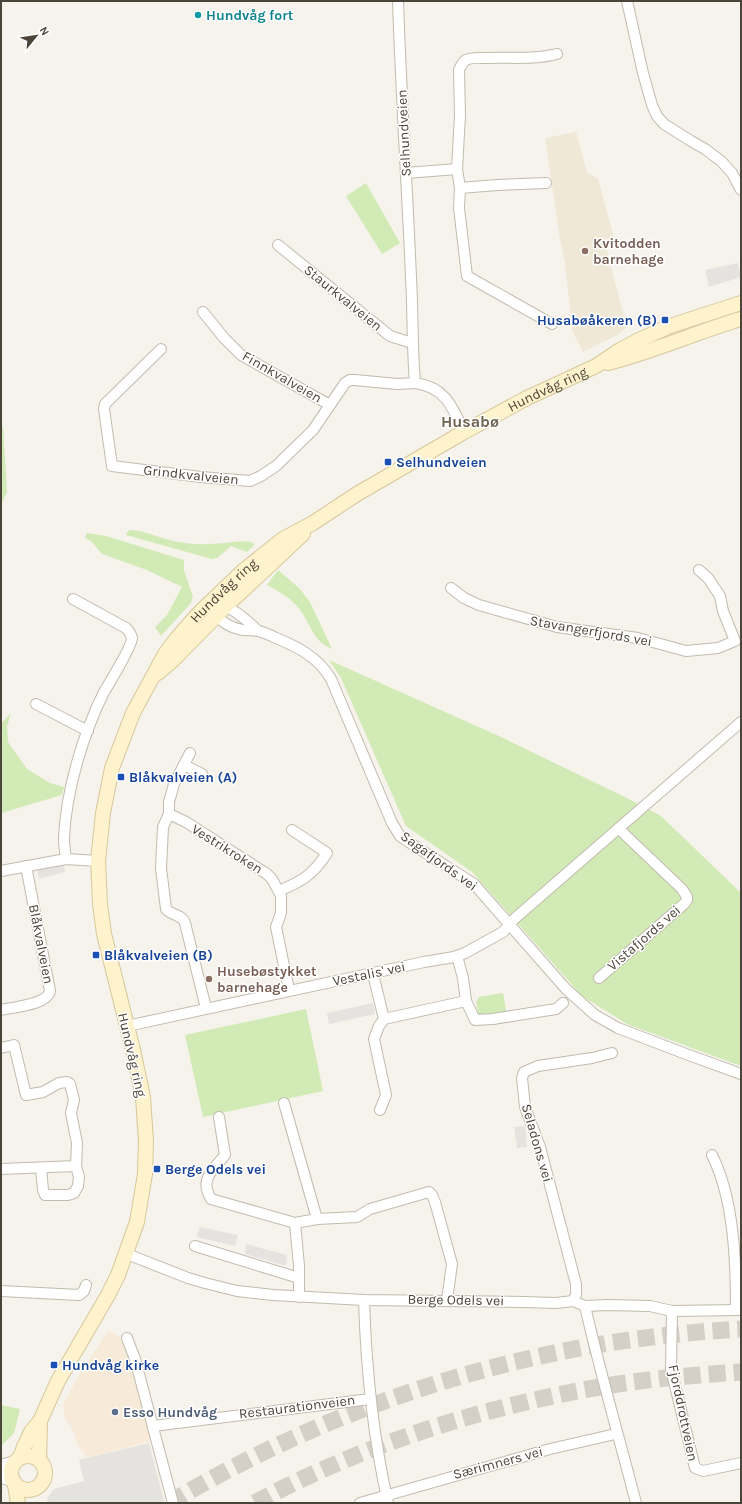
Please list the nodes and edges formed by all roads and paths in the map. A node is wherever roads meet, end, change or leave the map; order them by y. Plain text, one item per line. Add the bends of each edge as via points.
1 (398, 1) edge
2 (627, 1) edge
3 (557, 54) dead end
4 (457, 169) junction
5 (406, 173) junction
6 (546, 183) dead end
7 (460, 188) junction
8 (741, 190) edge
9 (278, 245) dead end
10 (741, 304) edge
11 (203, 312) dead end
12 (741, 319) edge
13 (552, 324) dead end
14 (412, 343) junction
15 (161, 349) dead end
16 (596, 366) junction
17 (415, 383) junction
18 (330, 405) junction
19 (464, 432) junction
20 (313, 523) junction
21 (699, 570) dead end
22 (451, 588) dead end
23 (73, 599) dead end
24 (210, 602) junction
25 (221, 611) junction
26 (258, 631) junction
27 (738, 643) edge
28 (153, 677) junction
29 (36, 704) dead end
30 (741, 722) edge
31 (88, 731) junction
32 (190, 753) dead end
33 (184, 765) junction
34 (202, 774) dead end
35 (169, 814) junction
36 (619, 829) junction
37 (292, 830) dead end
38 (66, 859) junction
39 (98, 861) junction
40 (26, 866) junction
41 (1, 871) edge
42 (279, 891) junction
43 (510, 926) junction
44 (457, 956) junction
45 (373, 974) junction
46 (599, 978) dead end
47 (289, 990) junction
48 (466, 1001) junction
49 (563, 1003) dead end
50 (206, 1008) junction
51 (1, 1010) edge
52 (384, 1019) junction
53 (127, 1026) junction
54 (1, 1048) edge
55 (607, 1050) dead end
56 (741, 1074) edge
57 (284, 1103) dead end
58 (380, 1110) dead end
59 (219, 1116) dead end
60 (712, 1155) dead end
61 (76, 1166) junction
62 (41, 1168) junction
63 (1, 1170) edge
64 (316, 1219) junction
65 (295, 1222) junction
66 (195, 1246) dead end
67 (127, 1254) junction
68 (299, 1278) junction
69 (86, 1286) dead end
70 (1, 1291) edge
71 (299, 1297) junction
72 (364, 1300) junction
73 (447, 1300) junction
74 (573, 1301) junction
75 (585, 1306) junction
76 (739, 1310) edge
77 (672, 1311) junction
78 (127, 1338) dead end
79 (370, 1398) junction
80 (40, 1421) junction
81 (153, 1426) junction
82 (611, 1435) dead end
83 (18, 1460) junction
84 (40, 1460) junction
85 (741, 1463) edge
86 (1, 1466) edge
87 (10, 1481) edge
88 (39, 1487) junction
89 (387, 1499) edge
90 (18, 1503) edge
91 (31, 1503) edge
92 (173, 1503) edge
93 (360, 1503) edge
94 (636, 1503) edge

1 - 5 street, Selhundveien
2 - 8 street via 643,73 657,116 664,124 721,161
3 - 4 street via 545,57 474,58 461,64
4 - 5 street
4 - 7 street
5 - 14 street, Selhundveien
6 - 7 street
7 - 13 street via 459,208 467,276
9 - 14 street, Staurkvalveien via 390,336
10 - 16 main road, Hundvåg ring via 670,326 620,350
11 - 18 street, Finnkvalveien via 241,354
12 - 16 main road, Hundvåg ring
14 - 17 street, Selhundveien
15 - 18 street, Grindkvalveien via 105,404 112,466 250,481 276,466 313,430
16 - 19 main road, Hundvåg ring via 527,398
17 - 18 street, Grindkvalveien via 350,380 344,383
17 - 19 street via 436,390 446,399
19 - 20 main road, Hundvåg ring
20 - 24 main road, Hundvåg ring via 268,551
20 - 25 main road, Hundvåg ring
21 - 27 street, Stavangerfjords vei via 720,596 723,611
22 - 27 street, Stavangerfjords vei via 478,605 556,627 638,638 686,651
23 - 31 street via 126,628 132,638 130,647 106,688
24 - 25 street
24 - 28 main road, Hundvåg ring via 177,638
25 - 26 street, Sagafjords vei via 247,620
25 - 26 street, Sagafjords vei via 224,623 241,630
25 - 28 main road, Hundvåg ring
26 - 43 street, Sagafjords vei via 305,652 324,668 396,830 404,839 474,884
28 - 39 main road, Hundvåg ring via 133,713 112,768 103,813
29 - 31 street
30 - 36 street
31 - 38 street via 68,810 64,838
32 - 33 street
33 - 34 street
33 - 35 street via 171,794
35 - 42 street, Vestrikroken via 186,822 267,874
35 - 50 street via 163,828 161,845 165,903 168,911 184,919
36 - 43 street via 513,920
36 - 46 street, Vistafjords vei via 688,897 684,904
37 - 42 street via 327,853 309,875
38 - 39 street
38 - 40 street
39 - 53 main road, Hundvåg ring via 104,934
40 - 41 street
40 - 51 street, Blåkvalveien via 50,992 47,998 40,1001
42 - 47 street via 281,907 276,927
43 - 44 street, Vestalis' vei
43 - 56 street, Sagafjords vei via 566,989 595,1016 618,1028
44 - 45 street, Vestalis' vei
44 - 48 street
45 - 47 street, Vestalis' vei
45 - 52 street
47 - 50 street, Vestalis' vei
48 - 49 street via 473,1018 478,1021 556,1009
48 - 52 street
50 - 53 street, Vestalis' vei
52 - 58 street via 374,1039 386,1094
53 - 67 main road, Hundvåg ring via 143,1097 146,1141 145,1174 137,1222
54 - 61 street via 14,1045 26,1095 43,1092 59,1083 70,1084 74,1100 71,1113 77,1143
55 - 74 street, Seladons vei via 582,1060 538,1066 524,1072 522,1078 525,1107 542,1154 576,1284
57 - 64 street
59 - 65 street via 225,1155 208,1175 207,1187 211,1200
60 - 76 street via 728,1204
61 - 62 street
61 - 62 street via 78,1186 74,1193 68,1195 45,1195
62 - 63 street
64 - 65 street
64 - 73 street via 357,1217 370,1208 426,1192 431,1193 452,1264
65 - 68 street
66 - 68 street
67 - 71 street, Berge Odels vei via 188,1278 237,1291
67 - 80 main road, Hundvåg ring via 108,1295 58,1381
68 - 71 street
69 - 70 street via 79,1295
71 - 72 street, Berge Odels vei
72 - 73 street, Berge Odels vei
72 - 79 street
73 - 74 street, Berge Odels vei via 556,1303
74 - 75 street, Berge Odels vei
75 - 77 street, Berge Odels vei via 650,1306
75 - 94 street
76 - 77 street, Berge Odels vei
77 - 85 street, Fjorddrottveien via 672,1369 695,1468 703,1471
78 - 81 street
79 - 81 street, Restaurationveien
79 - 89 street
80 - 83 main road, Hundvåg ring via 31,1432
80 - 84 main road, Hundvåg ring
81 - 92 street
82 - 89 street, Særimners vei via 550,1449
83 - 84 main road via 31,1456
83 - 86 street
83 - 87 main road via 11,1470
84 - 88 main road via 46,1475
87 - 88 main road via 24,1490
87 - 90 main road
88 - 91 main road
89 - 93 street

